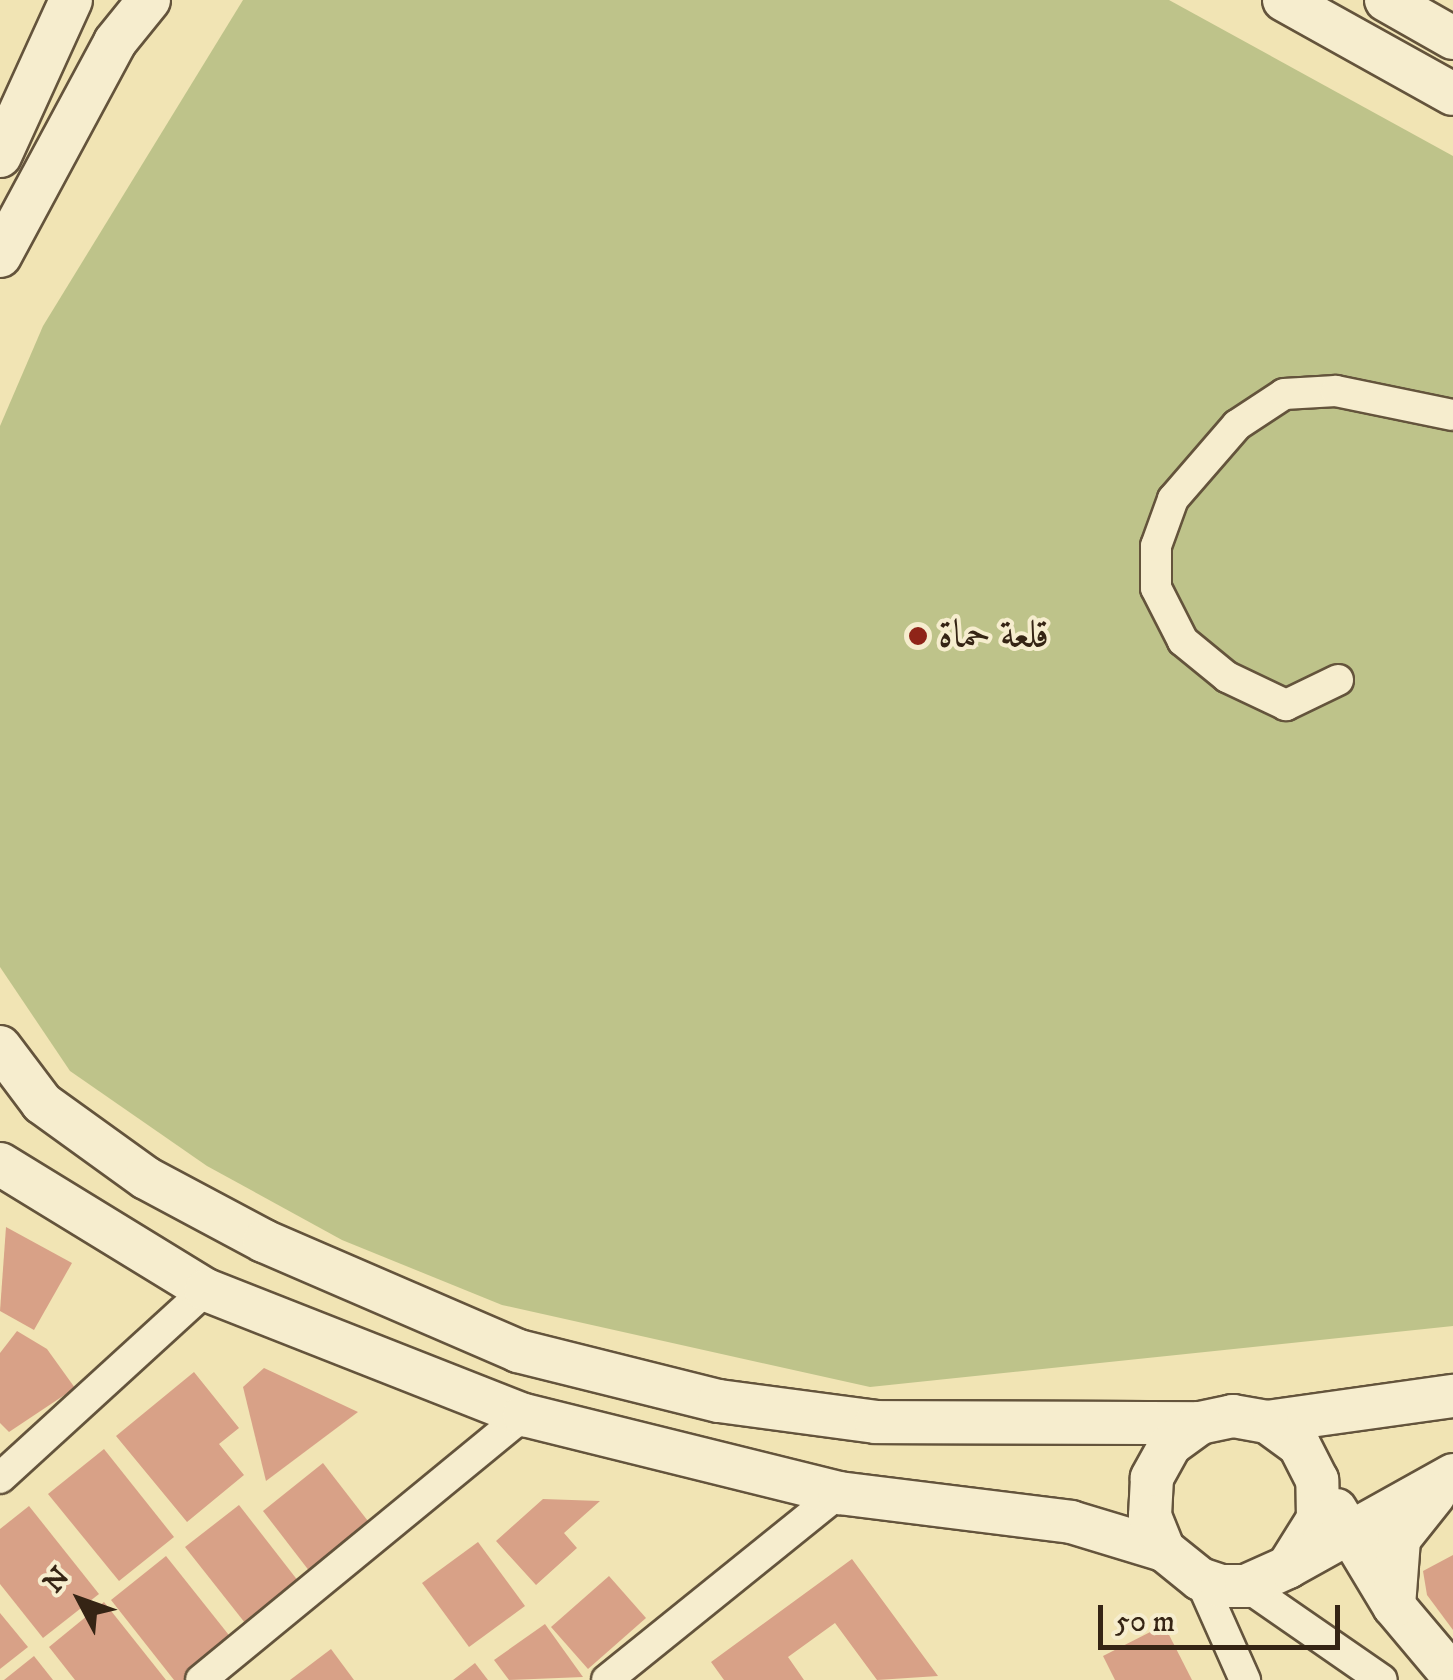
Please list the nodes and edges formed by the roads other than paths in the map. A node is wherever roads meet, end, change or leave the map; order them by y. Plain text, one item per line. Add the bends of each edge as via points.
1 (71, 0) edge
2 (149, 0) edge
3 (1284, 0) edge
4 (1386, 0) edge
5 (1453, 38) edge
6 (1453, 94) edge
7 (0, 156) edge
8 (0, 256) edge
9 (1453, 415) edge
10 (1338, 680) dead end
11 (0, 1046) edge
12 (0, 1164) edge
13 (206, 1290) junction
14 (1453, 1396) edge
15 (524, 1414) junction
16 (1200, 1422) junction
17 (1267, 1422) junction
18 (1, 1475) edge
19 (1453, 1475) edge
20 (1317, 1480) junction
21 (839, 1493) junction
22 (1350, 1533) junction
23 (1164, 1550) junction
24 (1288, 1567) junction
25 (1200, 1580) junction
26 (1246, 1586) junction
27 (1394, 1606) junction
28 (1453, 1676) edge
29 (201, 1680) edge
30 (607, 1680) edge
31 (1244, 1680) edge
32 (1382, 1680) edge

1 - 7 main road
2 - 8 main road via 115,42
3 - 6 main road
4 - 5 main road
9 - 10 street via 1336,391 1284,394 1236,425 1172,499 1156,546 1156,588 1183,640 1226,677 1286,705
11 - 16 main road via 42,1103 146,1178 264,1241 518,1352 720,1401 876,1422
12 - 13 main road
13 - 15 main road
13 - 18 street
14 - 17 main road
15 - 21 main road
15 - 29 street
16 - 17 main road via 1234,1416
16 - 23 main road via 1170,1445 1152,1478 1150,1516
17 - 20 main road via 1299,1445
19 - 22 main road
19 - 27 main road via 1399,1540
20 - 22 main road
20 - 24 main road via 1315,1529
21 - 23 main road via 1071,1522
21 - 30 street
22 - 24 main road
22 - 27 main road
23 - 25 main road
24 - 26 main road
25 - 26 main road
25 - 31 street
26 - 32 street
27 - 28 main road

